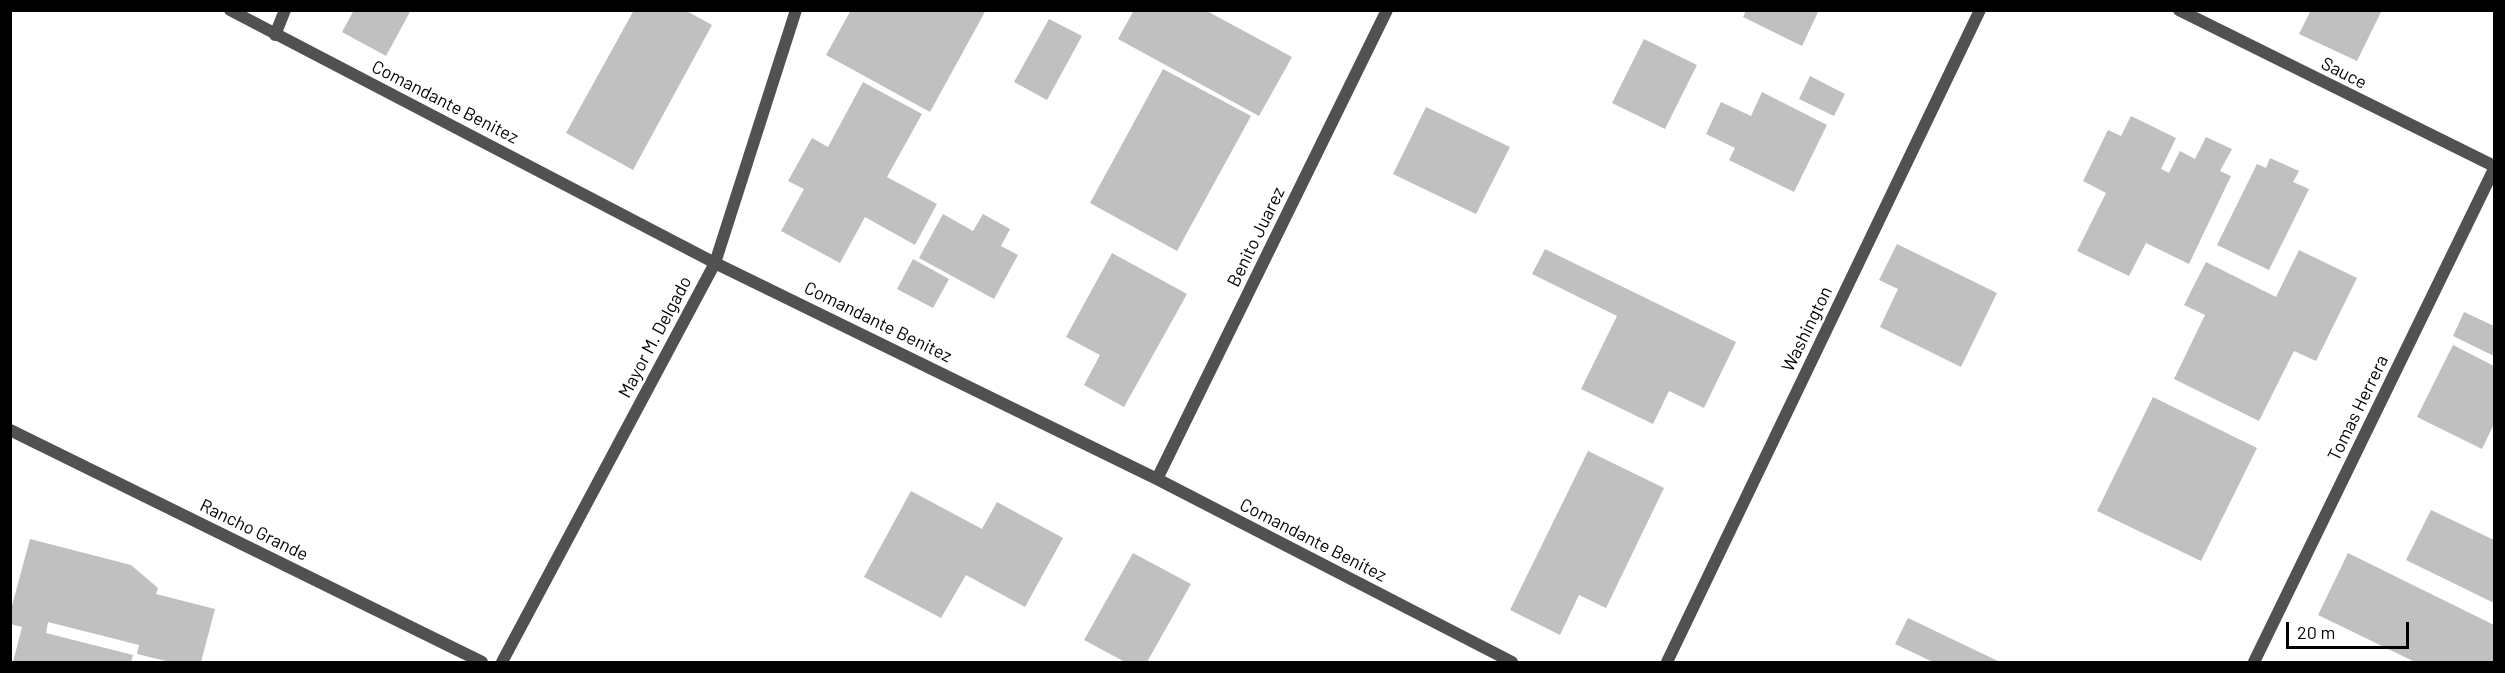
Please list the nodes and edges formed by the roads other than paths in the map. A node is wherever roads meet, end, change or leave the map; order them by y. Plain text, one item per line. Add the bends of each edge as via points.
1 (230, 10) edge
2 (285, 10) edge
3 (796, 10) edge
4 (1387, 10) edge
5 (1980, 10) edge
6 (2179, 10) edge
7 (275, 34) junction
8 (2494, 167) edge
9 (715, 263) junction
10 (10, 430) edge
11 (1156, 479) junction
12 (482, 663) edge
13 (502, 663) edge
14 (1512, 663) edge
15 (1666, 663) edge
16 (2254, 663) edge

1 - 7 street, Comandante Benitez
2 - 7 street
3 - 9 street, Mayor M. Delgado
4 - 11 street, Benito Juarez
5 - 15 street, Washington
6 - 8 street, Sauce
7 - 9 street, Comandante Benitez
8 - 16 street, Tomas Herrera
9 - 11 street, Comandante Benitez
9 - 13 street, Mayor M. Delgado
10 - 12 street, Rancho Grande
11 - 14 street, Comandante Benitez

